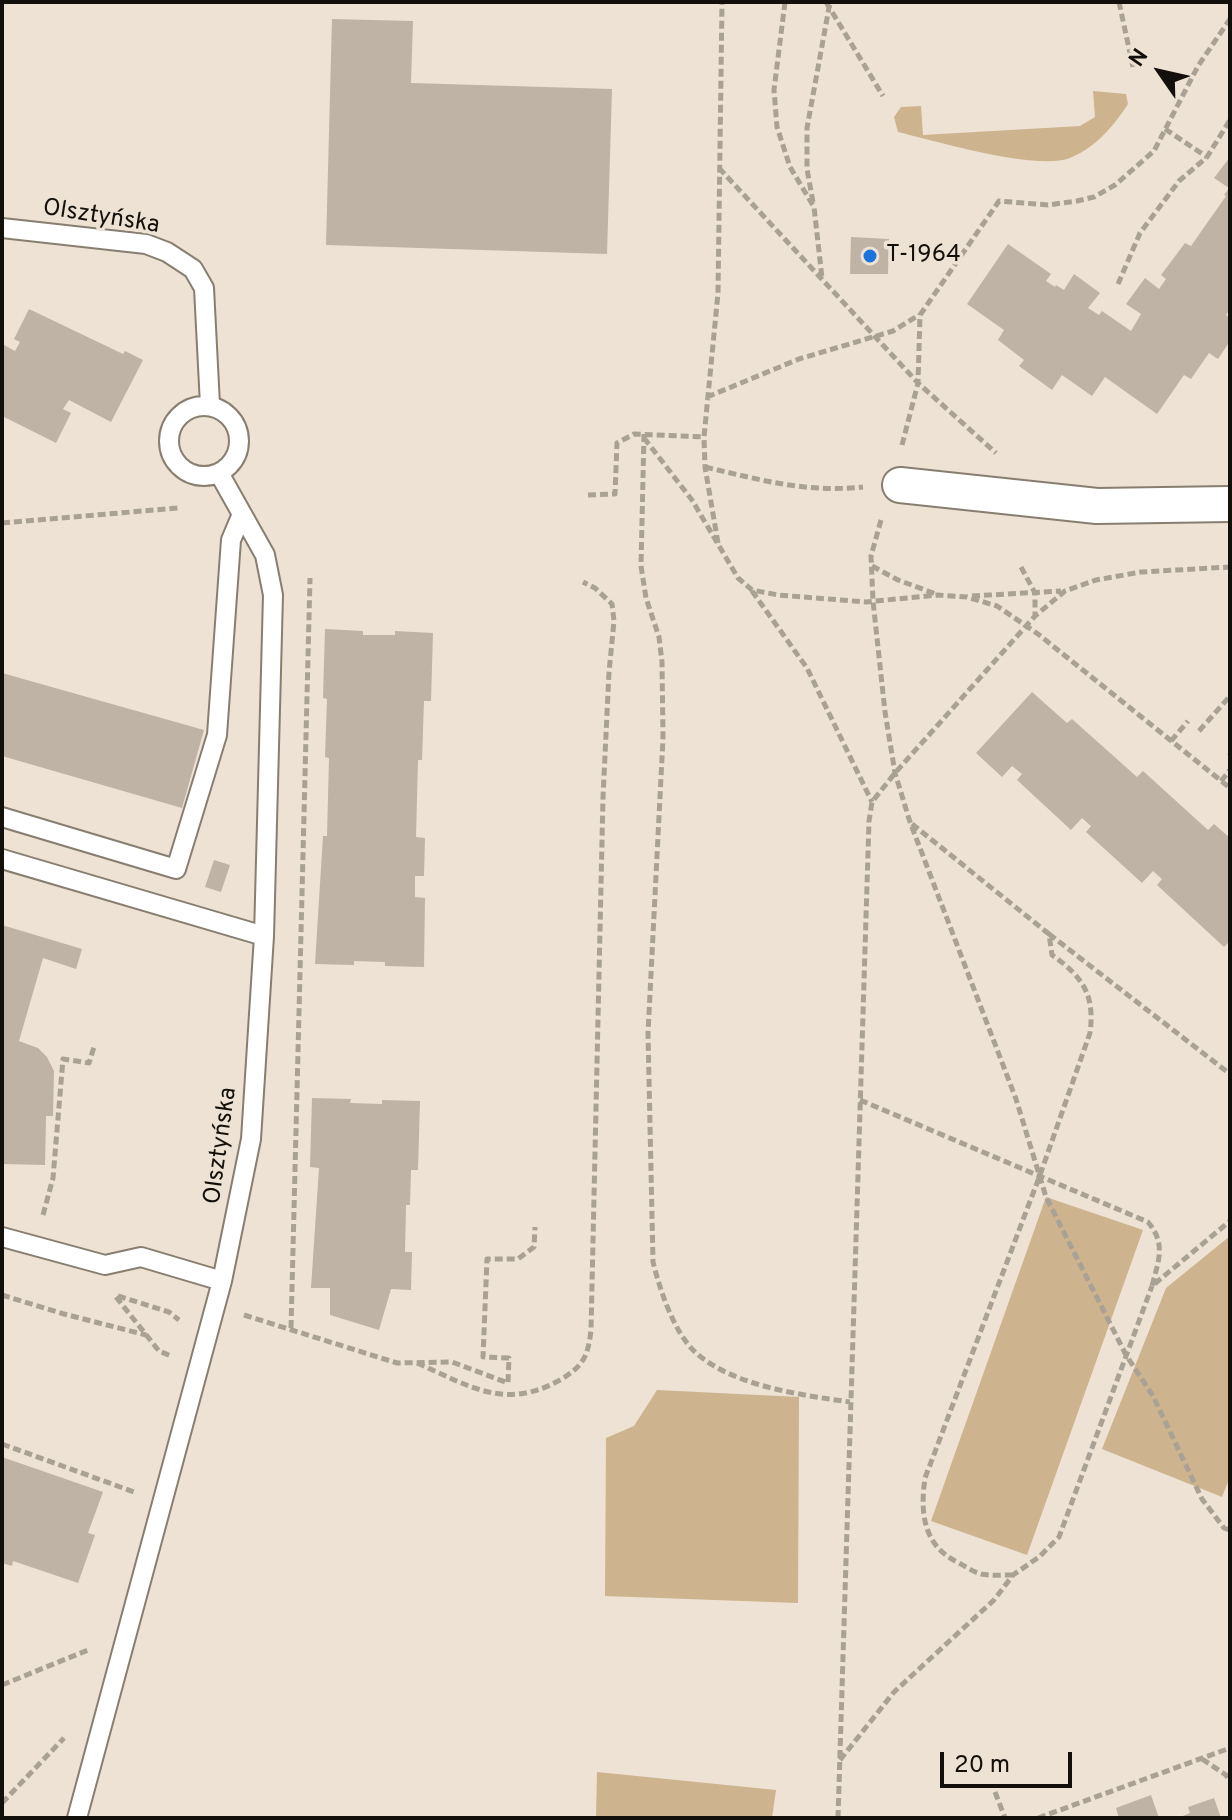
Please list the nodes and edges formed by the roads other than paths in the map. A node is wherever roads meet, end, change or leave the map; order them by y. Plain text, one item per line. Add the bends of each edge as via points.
1 (2, 228) edge
2 (210, 405) junction
3 (219, 473) junction
4 (888, 485) road end
5 (1230, 504) edge
6 (242, 514) junction
7 (2, 817) edge
8 (2, 859) edge
9 (264, 936) junction
10 (2, 1237) edge
11 (222, 1281) junction
12 (77, 1818) edge

1 - 2 lane, Olsztyńska via 146,244 193,269 204,288
2 - 3 lane via 235,422 240,437 239,451
2 - 3 lane via 178,416 171,426 170,450 183,470 206,476
3 - 6 lane, Olsztyńska
4 - 5 street via 1097,506
6 - 7 lane via 231,540 217,735 176,869
6 - 9 lane, Olsztyńska via 265,555 273,595
8 - 9 lane
9 - 11 lane, Olsztyńska via 251,1139
10 - 11 lane via 105,1265 141,1257
11 - 12 lane, Olsztyńska

